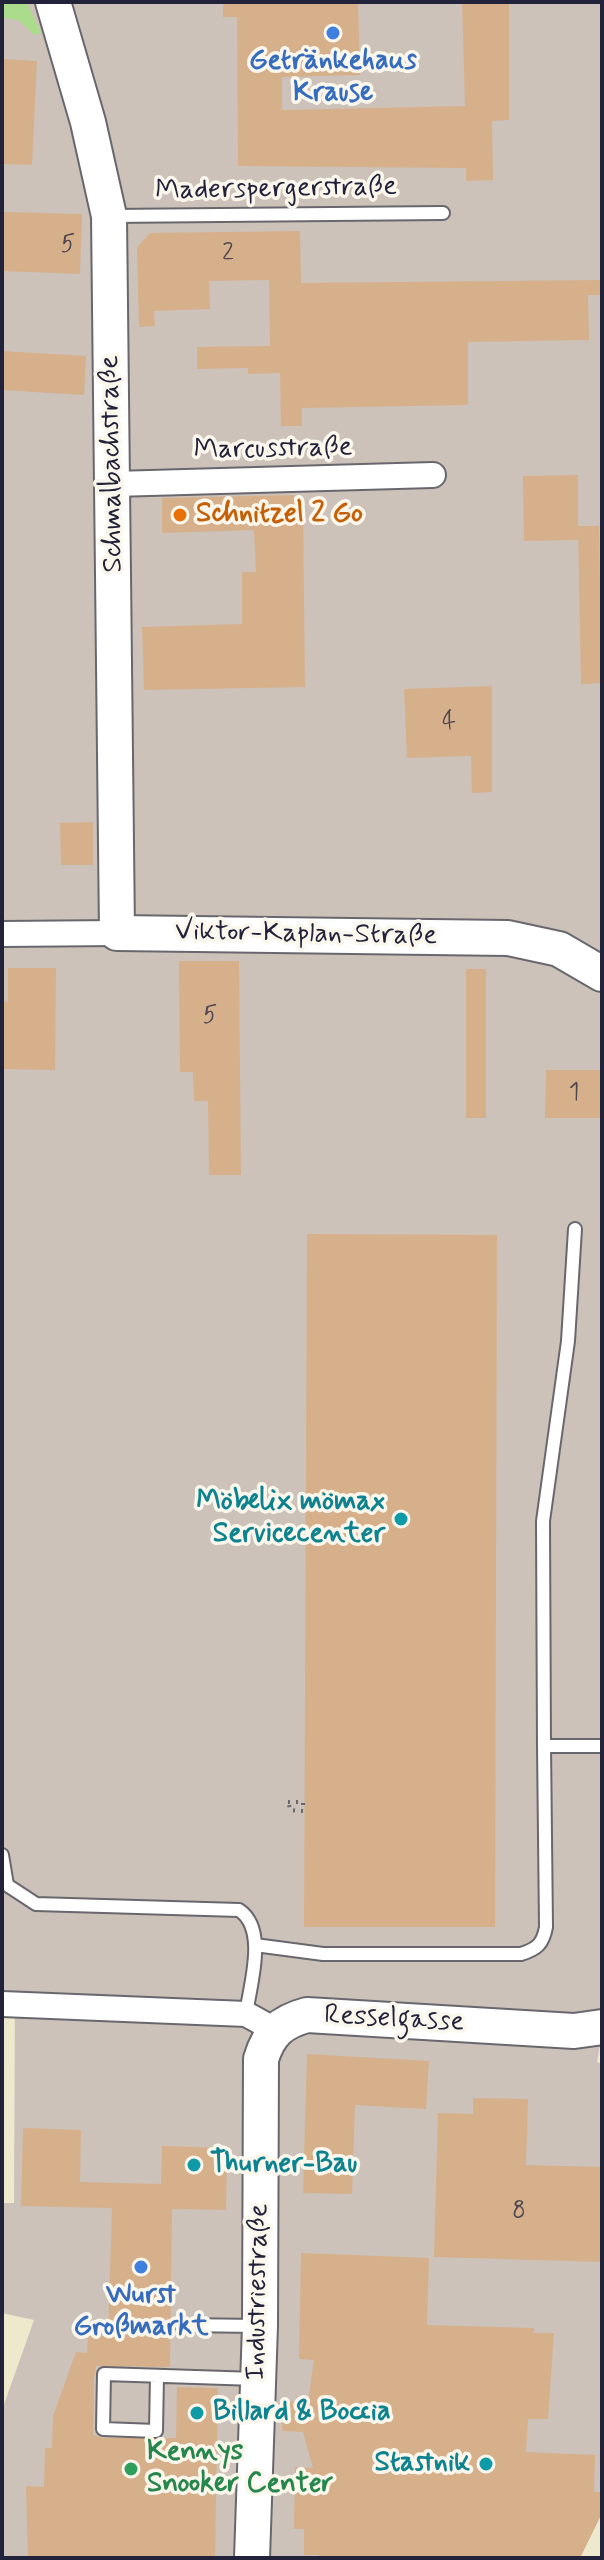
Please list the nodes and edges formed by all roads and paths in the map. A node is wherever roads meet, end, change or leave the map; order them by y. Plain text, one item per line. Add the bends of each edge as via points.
1 (53, 2) edge
2 (443, 213) dead end
3 (109, 216) junction
4 (433, 475) dead end
5 (114, 484) junction
6 (117, 933) junction
7 (2, 934) edge
8 (602, 974) edge
9 (575, 1229) dead end
10 (544, 1746) junction
11 (602, 1746) edge
12 (288, 1802) dead end
13 (305, 1804) dead end
14 (2, 1855) edge
15 (255, 1945) junction
16 (2, 2004) edge
17 (261, 2022) junction
18 (602, 2027) edge
19 (181, 2325) dead end
20 (260, 2326) junction
21 (157, 2376) junction
22 (259, 2379) junction
23 (252, 2558) edge

1 - 3 street, Schmalbachstraße
2 - 3 lane, Maderspergerstraße
3 - 5 street, Schmalbachstraße
4 - 5 street, Marcusstraße
5 - 6 street, Schmalbachstraße
6 - 7 street, Viktor-Kaplan-Straße
6 - 8 street, Viktor-Kaplan-Straße via 508,938 559,949
9 - 10 lane via 568,1341 543,1521
10 - 11 lane
10 - 15 lane via 546,1927 535,1949 521,1954 339,1955
12 - 13 path via 303,1802 303,1811 290,1810 289,1804
14 - 15 lane via 7,1885 36,1904 239,1910 251,1921
15 - 17 lane
16 - 17 street, Resselgasse
17 - 18 street, Resselgasse via 307,2015 574,2031
17 - 20 street, Industriestraße
19 - 20 lane
20 - 22 street, Industriestraße
21 - 21 lane via 104,2374 103,2429 156,2431
21 - 22 lane
22 - 23 street, Industriestraße

